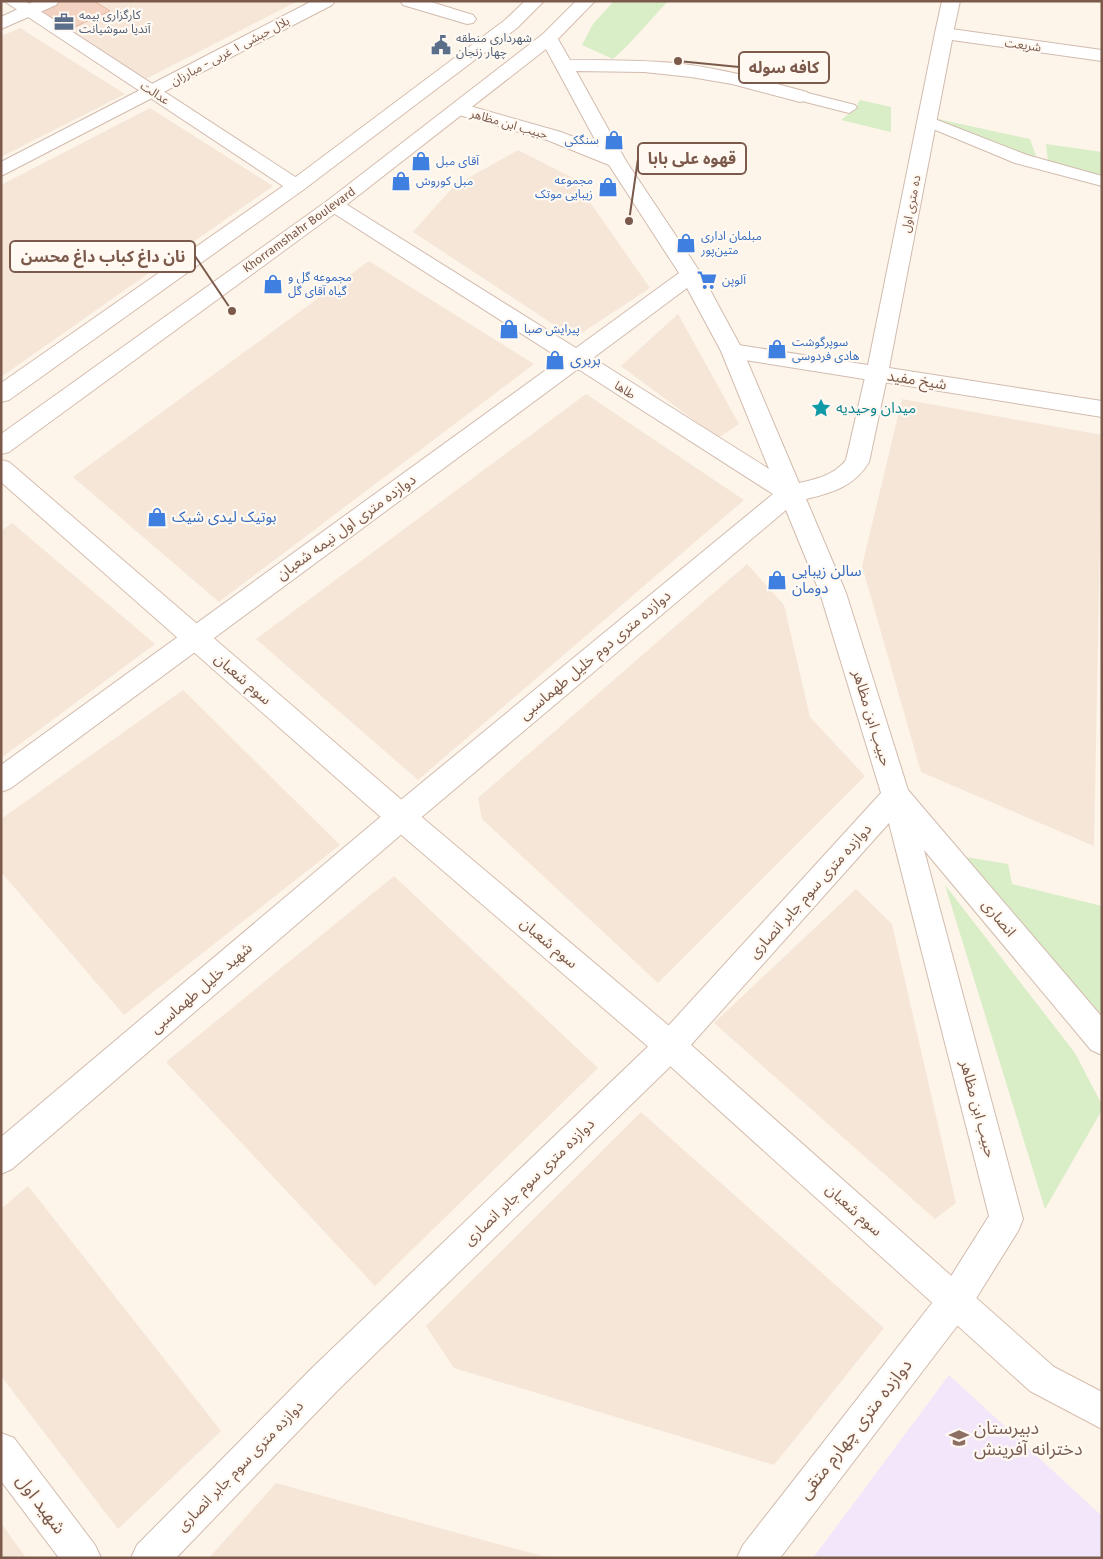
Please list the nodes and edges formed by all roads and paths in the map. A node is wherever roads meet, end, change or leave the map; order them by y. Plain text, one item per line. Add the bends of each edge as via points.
1 (13, 1) edge
2 (50, 1) edge
3 (326, 1) edge
4 (409, 1) edge
5 (535, 1) edge
6 (586, 1) edge
7 (952, 1) edge
8 (29, 12) junction
9 (467, 18) dead end
10 (1, 24) edge
11 (944, 34) junction
12 (549, 38) junction
13 (1102, 56) edge
14 (564, 66) junction
15 (152, 92) junction
16 (800, 96) joint
17 (849, 108) dead end
18 (459, 110) junction
19 (927, 121) junction
20 (616, 161) junction
21 (1, 170) edge
22 (1102, 181) edge
23 (296, 186) junction
24 (334, 205) junction
25 (691, 275) junction
26 (732, 351) junction
27 (576, 359) junction
28 (876, 373) junction
29 (1, 394) edge
30 (1102, 409) edge
31 (1, 446) edge
32 (1, 468) edge
33 (790, 493) junction
34 (195, 638) junction
35 (1, 780) edge
36 (896, 796) junction
37 (400, 817) junction
38 (1102, 1040) edge
39 (670, 1046) junction
40 (1, 1158) edge
41 (955, 1301) junction
42 (1102, 1411) edge
43 (1, 1451) edge
44 (82, 1558) edge
45 (150, 1558) edge
46 (756, 1558) edge

1 - 8 street, عدالت
2 - 8 street
3 - 15 street, بلال حبشی ۱ غربی - مبارزان
4 - 9 street
5 - 23 street via 511,24
6 - 12 street, Khorramshahr Boulevard
7 - 11 street, ده متری اول
8 - 10 street
8 - 15 street, عدالت
11 - 13 street, شریعت
11 - 19 street, ده متری اول
12 - 14 street, حبیب ابن مظاهر
12 - 18 street, Khorramshahr Boulevard
14 - 16 street via 690,71
14 - 20 street, حبیب ابن مظاهر
15 - 21 street, بلال حبشی ۱ غربی - مبارزان
15 - 23 street, عدالت
16 - 17 street
18 - 20 street, حبیب ابن مظاهر via 554,136
18 - 24 street, Khorramshahr Boulevard
19 - 22 street via 1021,159
19 - 28 street, ده متری اول
20 - 25 street, حبیب ابن مظاهر
23 - 29 street
24 - 27 street, طاها
24 - 31 street, Khorramshahr Boulevard
25 - 26 street, حبیب ابن مظاهر
25 - 27 street, دوازده متری اول نیمه شعبان
26 - 28 street, شیخ مفید
26 - 33 street, حبیب ابن مظاهر
27 - 33 street, طاها
27 - 34 street, دوازده متری اول نیمه شعبان
28 - 30 street, شیخ مفید
28 - 33 street, ده متری اول via 857,462 850,473 829,484
32 - 34 street, سوم شعبان
33 - 36 street, حبیب ابن مظاهر via 832,593
33 - 37 street, دوازده متری دوم خلیل طهماسبی
34 - 35 street, دوازده متری اول نیمه شعبان
34 - 37 street, سوم شعبان
36 - 38 street, انصاری
36 - 39 street, دوازده متری سوم جابر انصاری
36 - 41 street, حبیب ابن مظاهر via 1006,1219
37 - 39 street, سوم شعبان
37 - 40 street, شهید خلیل طهماسبی
39 - 41 street, سوم شعبان
39 - 45 street, دوازده متری سوم جابر انصاری via 325,1379
41 - 42 street, سوم شعبان via 1042,1379
41 - 46 street, دوازده متری چهارم متقی
43 - 44 street, شهید اول

